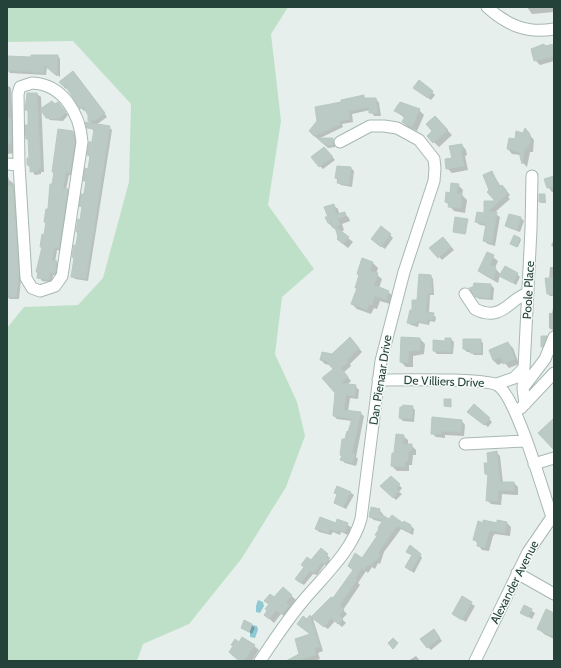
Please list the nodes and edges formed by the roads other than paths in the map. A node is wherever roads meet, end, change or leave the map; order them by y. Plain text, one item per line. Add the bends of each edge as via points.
1 (491, 8) edge
2 (554, 29) edge
3 (340, 142) dead end
4 (7, 164) edge
5 (19, 165) junction
6 (532, 176) dead end
7 (528, 293) junction
8 (465, 294) dead end
9 (554, 337) edge
10 (524, 368) junction
11 (554, 373) edge
12 (378, 380) junction
13 (497, 384) junction
14 (523, 388) junction
15 (506, 393) joint
16 (525, 404) junction
17 (516, 412) junction
18 (525, 441) junction
19 (465, 444) dead end
20 (552, 461) edge
21 (534, 464) junction
22 (553, 517) edge
23 (517, 572) junction
24 (554, 594) edge
25 (260, 661) edge
26 (475, 661) edge

1 - 2 street via 503,20 518,28
3 - 12 street, Dan Pienaar Drive via 364,129 384,126 408,133 419,140 434,159 434,181 387,332
4 - 5 street
5 - 5 street via 26,278 32,288 40,291 55,286 62,276 82,142 77,119 65,98 57,91 39,83 25,84 20,87 18,94
6 - 7 street, Poole Place
7 - 8 street via 497,312 475,309
7 - 10 street, Poole Place
9 - 14 street via 545,359
10 - 13 street via 514,378
10 - 14 street, Poole Place
11 - 16 street
12 - 13 street, De Villiers Drive
12 - 25 street, Dan Pienaar Drive via 358,530 342,555 290,617
13 - 15 street, De Villiers Drive
14 - 16 street, Poole Place
15 - 17 street, Alexander Avenue
16 - 17 street
17 - 18 street, Alexander Avenue
18 - 19 street
18 - 21 street, Alexander Avenue
20 - 21 street
21 - 22 street, Alexander Avenue
22 - 23 street, Alexander Avenue via 535,540
23 - 24 street
23 - 26 street, Alexander Avenue

